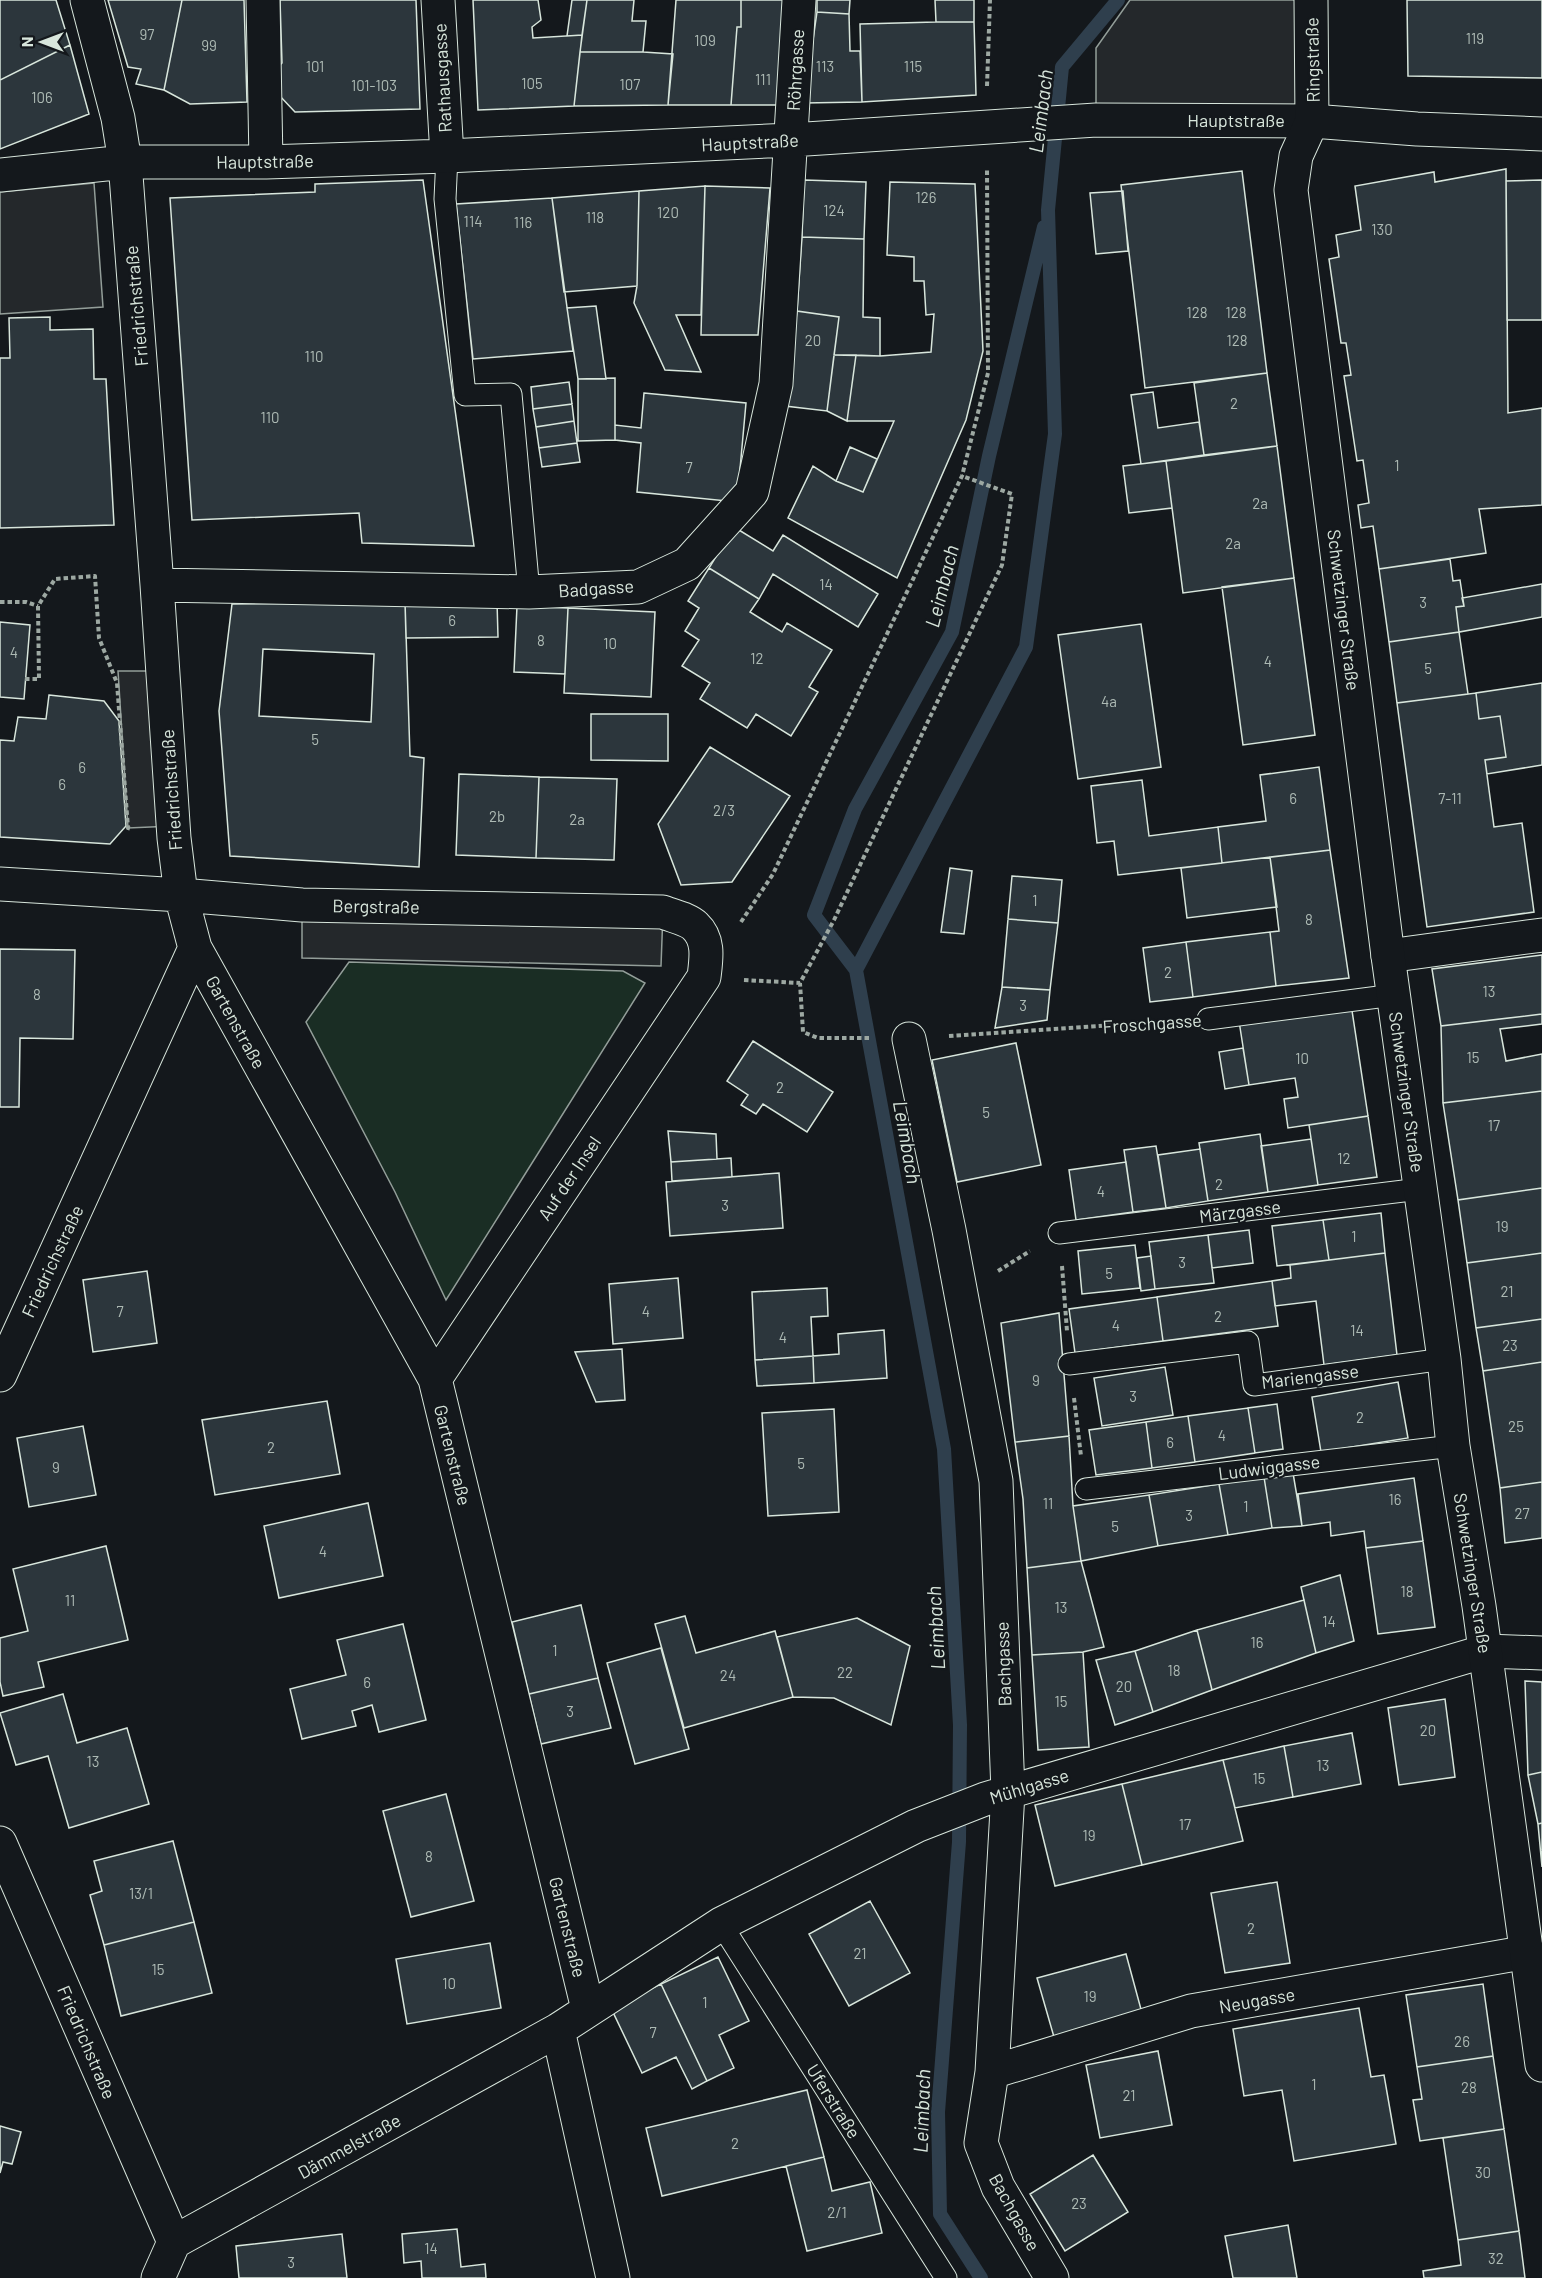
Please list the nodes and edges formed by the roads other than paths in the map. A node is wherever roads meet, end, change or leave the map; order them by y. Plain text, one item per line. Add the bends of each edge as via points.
1 (87, 0) edge
2 (263, 0) edge
3 (438, 0) edge
4 (799, 0) edge
5 (1311, 0) edge
6 (1312, 121) junction
7 (1542, 134) edge
8 (790, 154) junction
9 (447, 156) junction
10 (124, 162) junction
11 (266, 162) junction
12 (0, 175) edge
13 (157, 585) junction
14 (529, 592) junction
15 (0, 884) edge
16 (181, 894) junction
17 (1542, 935) edge
18 (195, 948) junction
19 (1388, 956) junction
20 (704, 977) joint
21 (1394, 995) junction
22 (1208, 1019) road end
23 (909, 1039) road end
24 (1420, 1189) junction
25 (1059, 1233) road end
26 (1444, 1359) junction
27 (1069, 1364) dead end
28 (0, 1375) edge
29 (435, 1379) junction
30 (1453, 1446) junction
31 (1086, 1488) dead end
32 (1486, 1651) junction
33 (1542, 1653) edge
34 (997, 1796) junction
35 (0, 1843) edge
36 (721, 1924) junction
37 (1528, 1952) junction
38 (588, 2009) junction
39 (558, 2030) junction
40 (1542, 2065) edge
41 (992, 2072) junction
42 (174, 2242) junction
43 (158, 2278) edge
44 (613, 2278) edge
45 (946, 2278) edge
46 (1052, 2278) edge

1 - 10 street via 118,118
2 - 11 street
3 - 9 street, Rathausgasse
4 - 8 street, Röhrgasse
5 - 6 street, Ringstraße
6 - 7 street, Hauptstraße
6 - 8 street, Hauptstraße via 1096,120 991,127
6 - 19 street, Schwetzinger Straße via 1296,156 1292,190
8 - 9 street, Hauptstraße
8 - 14 street, Badgasse via 776,384 752,492 687,564 638,587
9 - 11 street, Hauptstraße
9 - 14 lane via 445,199 465,395 511,394
10 - 11 street, Hauptstraße
10 - 12 street, Hauptstraße
10 - 13 street, Friedrichstraße
13 - 14 street, Badgasse
13 - 16 street, Friedrichstraße
15 - 16 street, Bergstraße
16 - 18 street, Friedrichstraße
16 - 20 street, Bergstraße via 303,905 663,912 694,925 703,937 707,952
17 - 19 street
18 - 28 street, Friedrichstraße
18 - 29 street, Gartenstraße
19 - 21 street, Schwetzinger Straße
20 - 29 street, Auf der Insel
21 - 22 lane, Froschgasse
21 - 24 street, Schwetzinger Straße
23 - 34 street, Bachgasse via 996,1481
24 - 25 lane, Märzgasse
24 - 26 street, Schwetzinger Straße
26 - 27 lane, Mariengasse via 1254,1385 1248,1342
26 - 30 street, Schwetzinger Straße
29 - 38 street, Gartenstraße
30 - 31 lane, Ludwiggasse
30 - 32 street, Schwetzinger Straße
32 - 33 street, Mühlgasse
32 - 34 street, Mühlgasse
32 - 37 street, Schwetzinger Straße
34 - 36 street, Mühlgasse via 916,1826
34 - 41 street, Bachgasse
35 - 42 street, Friedrichstraße
36 - 38 street, Mühlgasse
36 - 45 lane, Uferstraße
37 - 40 street, Schwetzinger Straße
37 - 41 street, Neugasse via 1191,2011
38 - 39 street, Mühlgasse
39 - 42 street, Dämmelstraße
39 - 44 street
41 - 46 street, Bachgasse via 981,2144 998,2187
42 - 43 street

